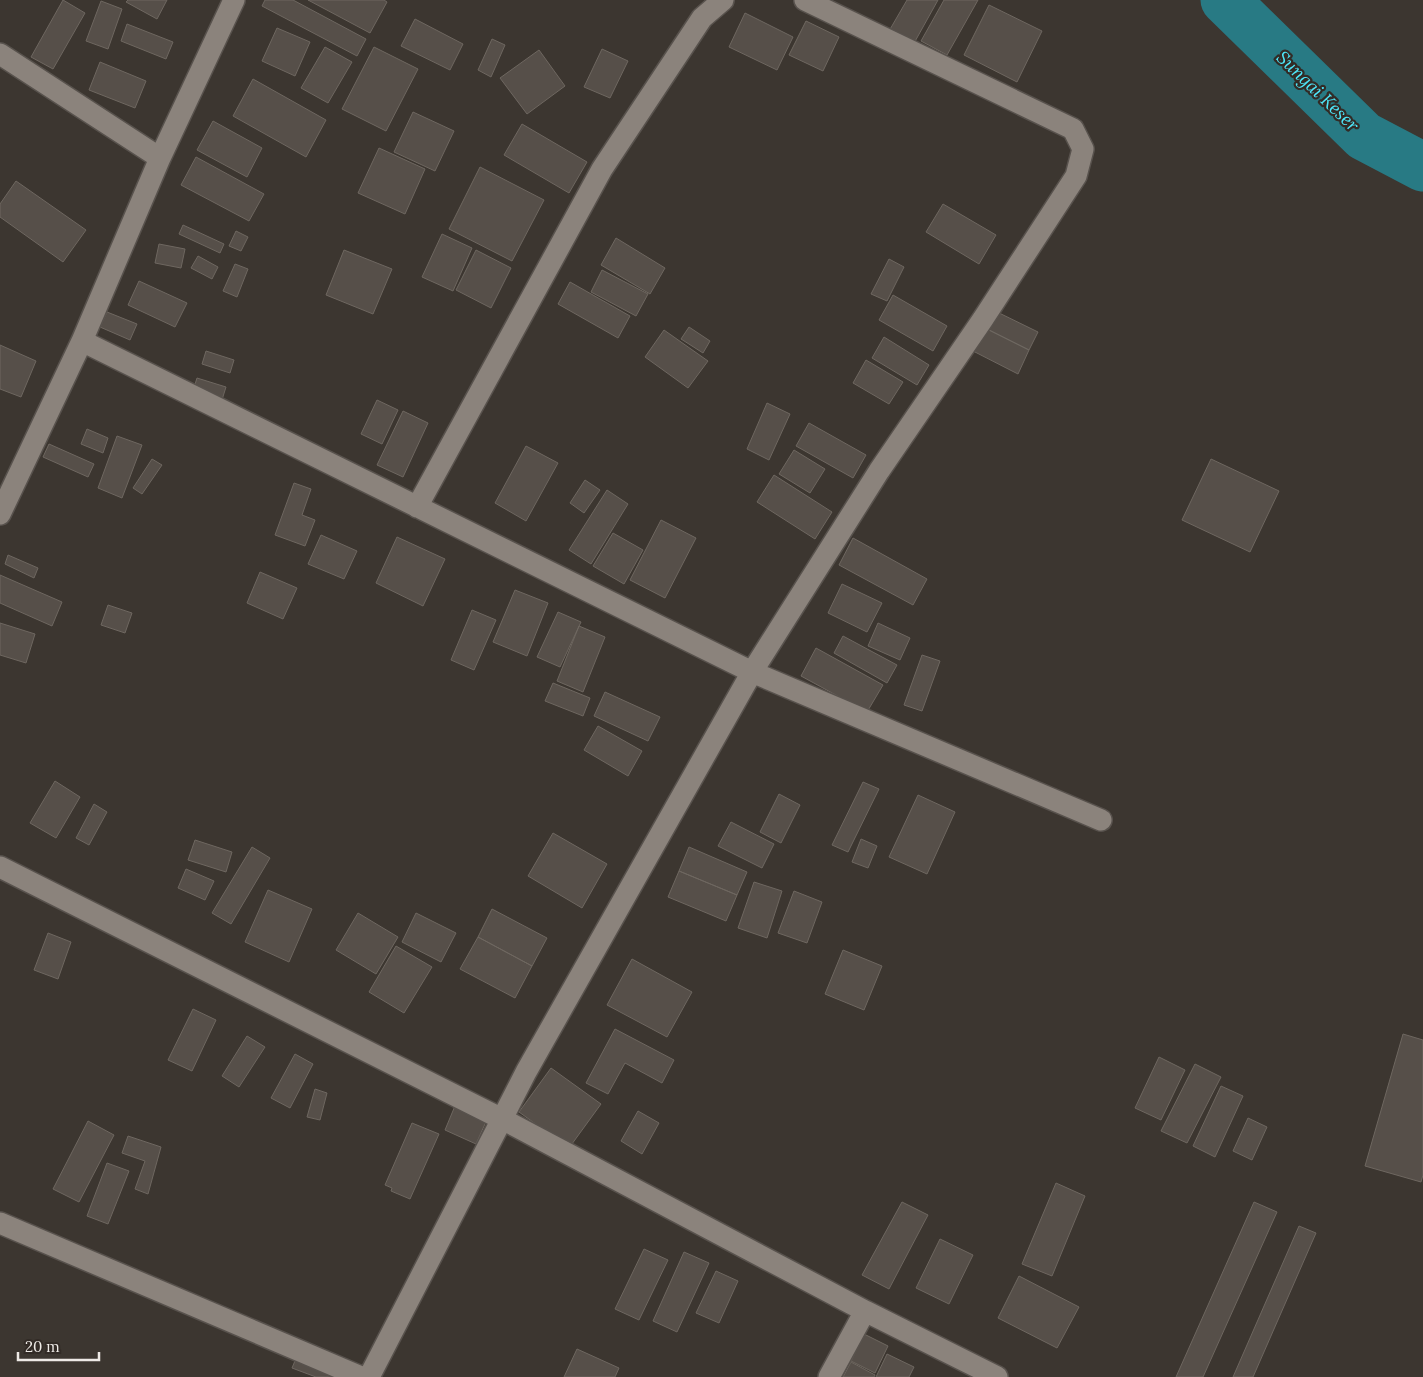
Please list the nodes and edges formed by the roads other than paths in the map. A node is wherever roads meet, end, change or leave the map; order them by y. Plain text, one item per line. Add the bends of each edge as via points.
1 (234, 0) edge
2 (723, 0) edge
3 (805, 0) edge
4 (0, 54) edge
5 (160, 158) junction
6 (82, 341) junction
7 (416, 507) junction
8 (0, 514) edge
9 (752, 672) junction
10 (1101, 820) dead end
11 (0, 867) edge
12 (502, 1119) junction
13 (0, 1224) edge
14 (865, 1311) junction
15 (361, 1377) edge
16 (369, 1377) edge
17 (829, 1377) edge
18 (996, 1377) edge

1 - 5 street
2 - 7 street via 702,18 602,169
3 - 9 street via 1073,129 1083,149 1076,176 983,320 879,471
4 - 5 street
5 - 6 street
6 - 7 street
6 - 8 street
7 - 9 street
9 - 10 street
9 - 12 street
11 - 12 street
12 - 14 street
12 - 16 street
13 - 15 street
14 - 17 street
14 - 18 street

